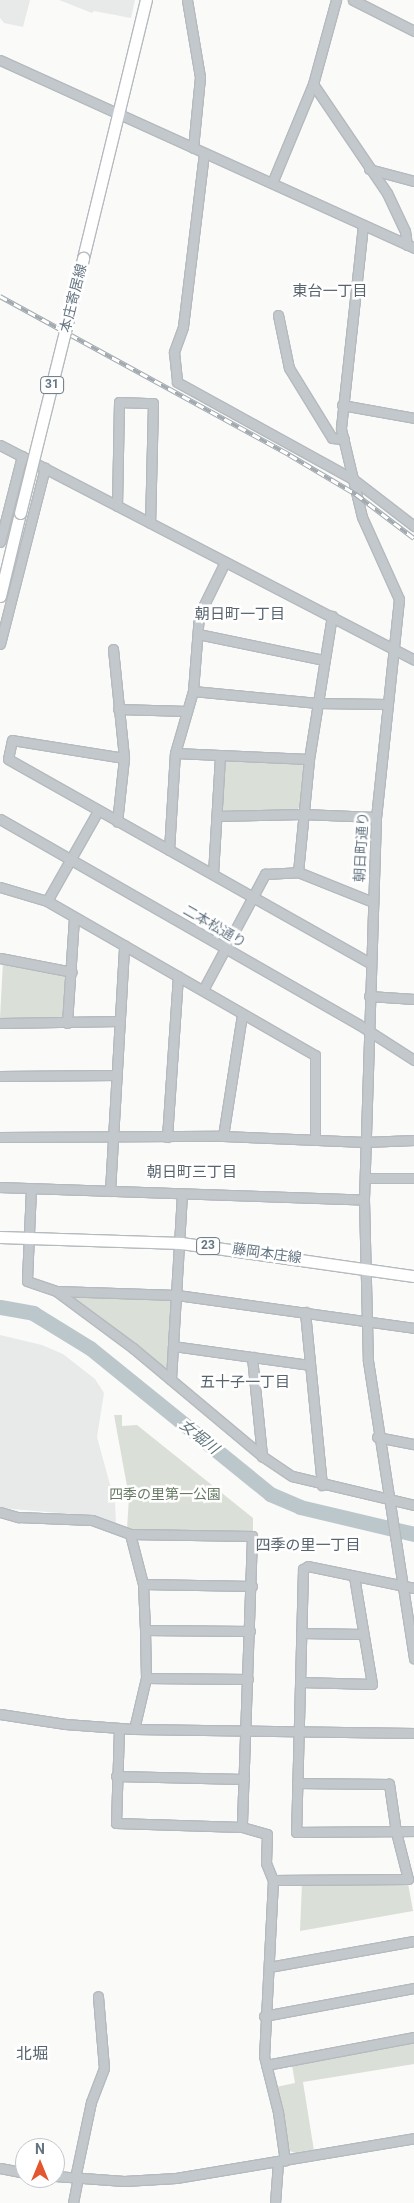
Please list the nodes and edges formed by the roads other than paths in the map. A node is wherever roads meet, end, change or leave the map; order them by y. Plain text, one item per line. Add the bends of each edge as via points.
1 (146, 0) edge
2 (187, 0) edge
3 (336, 0) edge
4 (352, 0) edge
5 (414, 31) edge
6 (0, 60) edge
7 (313, 84) junction
8 (118, 115) junction
9 (193, 148) junction
10 (204, 153) junction
11 (370, 169) junction
12 (414, 181) edge
13 (272, 183) junction
14 (363, 225) junction
15 (411, 246) edge
16 (278, 315) dead end
17 (342, 405) junction
18 (414, 418) edge
19 (344, 439) junction
20 (0, 445) edge
21 (22, 456) junction
22 (45, 468) junction
23 (353, 479) junction
24 (118, 506) junction
25 (150, 523) junction
26 (414, 526) edge
27 (0, 542) edge
28 (225, 562) junction
29 (0, 596) edge
30 (332, 616) junction
31 (198, 634) junction
32 (0, 644) edge
33 (394, 647) junction
34 (113, 649) dead end
35 (324, 660) junction
36 (414, 660) edge
37 (193, 691) junction
38 (317, 703) junction
39 (386, 704) junction
40 (118, 709) junction
41 (187, 711) junction
42 (175, 753) junction
43 (220, 755) junction
44 (124, 758) junction
45 (309, 759) junction
46 (98, 811) junction
47 (302, 814) junction
48 (217, 816) junction
49 (376, 817) junction
50 (0, 819) edge
51 (117, 822) junction
52 (170, 850) junction
53 (71, 860) junction
54 (298, 872) junction
55 (213, 874) junction
56 (0, 887) edge
57 (253, 896) junction
58 (47, 901) junction
59 (373, 902) junction
60 (74, 917) junction
61 (124, 945) junction
62 (226, 947) junction
63 (0, 958) edge
64 (370, 963) junction
65 (72, 972) junction
66 (178, 976) junction
67 (202, 990) junction
68 (369, 996) junction
69 (414, 999) edge
70 (242, 1014) junction
71 (119, 1021) junction
72 (0, 1023) edge
73 (67, 1023) junction
74 (368, 1030) junction
75 (414, 1060) edge
76 (116, 1075) junction
77 (0, 1076) edge
78 (223, 1136) junction
79 (0, 1137) edge
80 (112, 1137) junction
81 (167, 1137) junction
82 (315, 1140) junction
83 (414, 1140) edge
84 (365, 1142) junction
85 (365, 1178) junction
86 (414, 1178) edge
87 (0, 1187) edge
88 (31, 1188) junction
89 (110, 1191) junction
90 (182, 1194) junction
91 (364, 1200) junction
92 (28, 1236) junction
93 (0, 1237) edge
94 (181, 1243) junction
95 (367, 1268) junction
96 (414, 1276) edge
97 (56, 1291) junction
98 (177, 1295) junction
99 (305, 1312) junction
100 (368, 1320) junction
101 (414, 1328) edge
102 (173, 1346) junction
103 (252, 1357) junction
104 (310, 1365) junction
105 (171, 1378) junction
106 (377, 1437) junction
107 (414, 1444) edge
108 (262, 1456) junction
109 (322, 1485) junction
110 (388, 1502) junction
111 (414, 1505) edge
112 (0, 1512) edge
113 (128, 1534) junction
114 (354, 1576) junction
115 (143, 1584) junction
116 (402, 1585) junction
117 (252, 1586) junction
118 (414, 1588) edge
119 (146, 1630) junction
120 (250, 1631) junction
121 (301, 1633) junction
122 (363, 1634) junction
123 (414, 1658) edge
124 (146, 1678) junction
125 (248, 1679) junction
126 (300, 1682) junction
127 (0, 1714) edge
128 (119, 1728) junction
129 (134, 1728) junction
130 (246, 1730) junction
131 (299, 1730) junction
132 (414, 1733) edge
133 (116, 1776) junction
134 (244, 1779) junction
135 (297, 1783) junction
136 (242, 1827) junction
137 (414, 1831) edge
138 (396, 1832) junction
139 (273, 1880) junction
140 (414, 1941) edge
141 (269, 1967) junction
142 (414, 1988) edge
143 (98, 1996) dead end
144 (264, 2016) junction
145 (414, 2037) edge
146 (266, 2065) junction
147 (414, 2138) edge
148 (282, 2161) junction
149 (0, 2168) edge
150 (15, 2171) edge
151 (65, 2177) edge
152 (77, 2178) junction
153 (73, 2203) edge
154 (275, 2203) edge

1 - 8 main road, 本庄寄居線 / 31
2 - 9 street via 200,77
3 - 7 street
4 - 5 street
6 - 8 street
7 - 11 street
7 - 13 street
8 - 9 street
8 - 29 main road, 本庄寄居線 / 31, bridge
9 - 10 street
10 - 13 street
10 - 23 street via 183,327 174,352 176,382
11 - 12 street
11 - 15 street via 387,193
13 - 14 street
14 - 15 street
14 - 17 street, 朝日町通り
16 - 19 street via 289,368 332,438
17 - 18 street
17 - 19 street, 朝日町通り
19 - 23 street, 朝日町通り
20 - 21 street
21 - 22 street
21 - 27 street
22 - 24 street
22 - 32 street
23 - 26 street
23 - 33 street, 朝日町通り via 362,517 399,599
24 - 25 street
24 - 25 street via 119,402 153,403
25 - 28 street
28 - 30 street
28 - 31 street via 199,615
30 - 33 street
30 - 35 street
31 - 35 street
31 - 37 street
33 - 36 street
33 - 39 street, 朝日町通り
34 - 40 street
35 - 38 street
37 - 38 street
37 - 41 street
38 - 39 street
38 - 45 street
39 - 49 street, 朝日町通り
40 - 41 street
40 - 44 street
41 - 42 street
42 - 43 street
42 - 52 street
43 - 45 street
43 - 48 street
44 - 46 street via 12,740 8,759
44 - 51 street
45 - 47 street
46 - 51 street
46 - 53 street
47 - 48 street
47 - 49 street
47 - 54 street
48 - 55 street
49 - 59 street, 朝日町通り
50 - 53 street, 二本松通り
51 - 52 street
52 - 55 street
53 - 58 street
53 - 62 street, 二本松通り
54 - 57 street via 266,874
54 - 59 street
55 - 57 street
56 - 58 street
57 - 62 street
57 - 64 street
58 - 60 street
59 - 64 street, 朝日町通り
60 - 61 street
60 - 65 street
61 - 66 street
61 - 71 street
62 - 67 street
62 - 74 street, 二本松通り
63 - 65 street
64 - 68 street, 朝日町通り
65 - 73 street
66 - 67 street
66 - 81 street
67 - 70 street
68 - 69 street
68 - 74 street, 朝日町通り
70 - 78 street
70 - 82 street via 315,1055
71 - 73 street
71 - 76 street
72 - 73 street
74 - 75 street, 二本松通り
74 - 84 street, 朝日町通り
76 - 77 street
76 - 80 street
78 - 81 street
78 - 82 street
79 - 80 street
80 - 81 street
80 - 89 street
82 - 84 street
83 - 84 street
84 - 85 street, 朝日町通り
85 - 86 street
85 - 91 street, 朝日町通り
87 - 88 street
88 - 89 street
88 - 92 street
89 - 90 street
90 - 91 street
90 - 94 street
91 - 95 street, 朝日町通り
92 - 93 main road, 藤岡本庄線 / 23
92 - 94 main road, 藤岡本庄線 / 23
92 - 97 street via 27,1282
94 - 95 main road, 藤岡本庄線 / 23
94 - 98 street
95 - 96 main road, 藤岡本庄線 / 23
95 - 100 street, 朝日町通り
97 - 98 street
97 - 105 street
98 - 99 street
98 - 102 street
99 - 100 street
99 - 104 street
100 - 101 street
100 - 106 street, 朝日町通り via 368,1361
102 - 103 street
102 - 105 street
103 - 104 street
103 - 108 street
104 - 109 street
105 - 108 street
106 - 107 street
106 - 110 street, 朝日町通り
108 - 109 street via 292,1476
109 - 110 street
110 - 111 street
110 - 116 street, 朝日町通り
112 - 113 street via 92,1520
113 - 115 street
113 - 117 street via 252,1536
114 - 116 street
114 - 121 street via 308,1566 303,1569
114 - 122 street
115 - 117 street
115 - 119 street
116 - 118 street
116 - 123 street, 朝日町通り
117 - 120 street
119 - 120 street
119 - 124 street
120 - 125 street
121 - 122 street
121 - 126 street
122 - 126 street via 372,1684
124 - 125 street
124 - 129 street
125 - 130 street
126 - 131 street
127 - 128 street
128 - 129 street
128 - 133 street
129 - 130 street
130 - 131 street
130 - 134 street
131 - 132 street
131 - 135 street
133 - 134 street
133 - 136 street via 116,1823
134 - 136 street
135 - 138 street via 389,1784
135 - 138 street via 296,1832
136 - 139 street via 267,1834 266,1863
137 - 138 street
138 - 139 street via 408,1880
139 - 141 street
140 - 141 street
141 - 144 street
142 - 144 street
143 - 152 street via 104,2068 90,2102
144 - 146 street
145 - 146 street
146 - 148 street via 278,2112
147 - 148 street
148 - 152 street via 176,2178
148 - 154 street
149 - 150 street
151 - 152 street
152 - 153 street

